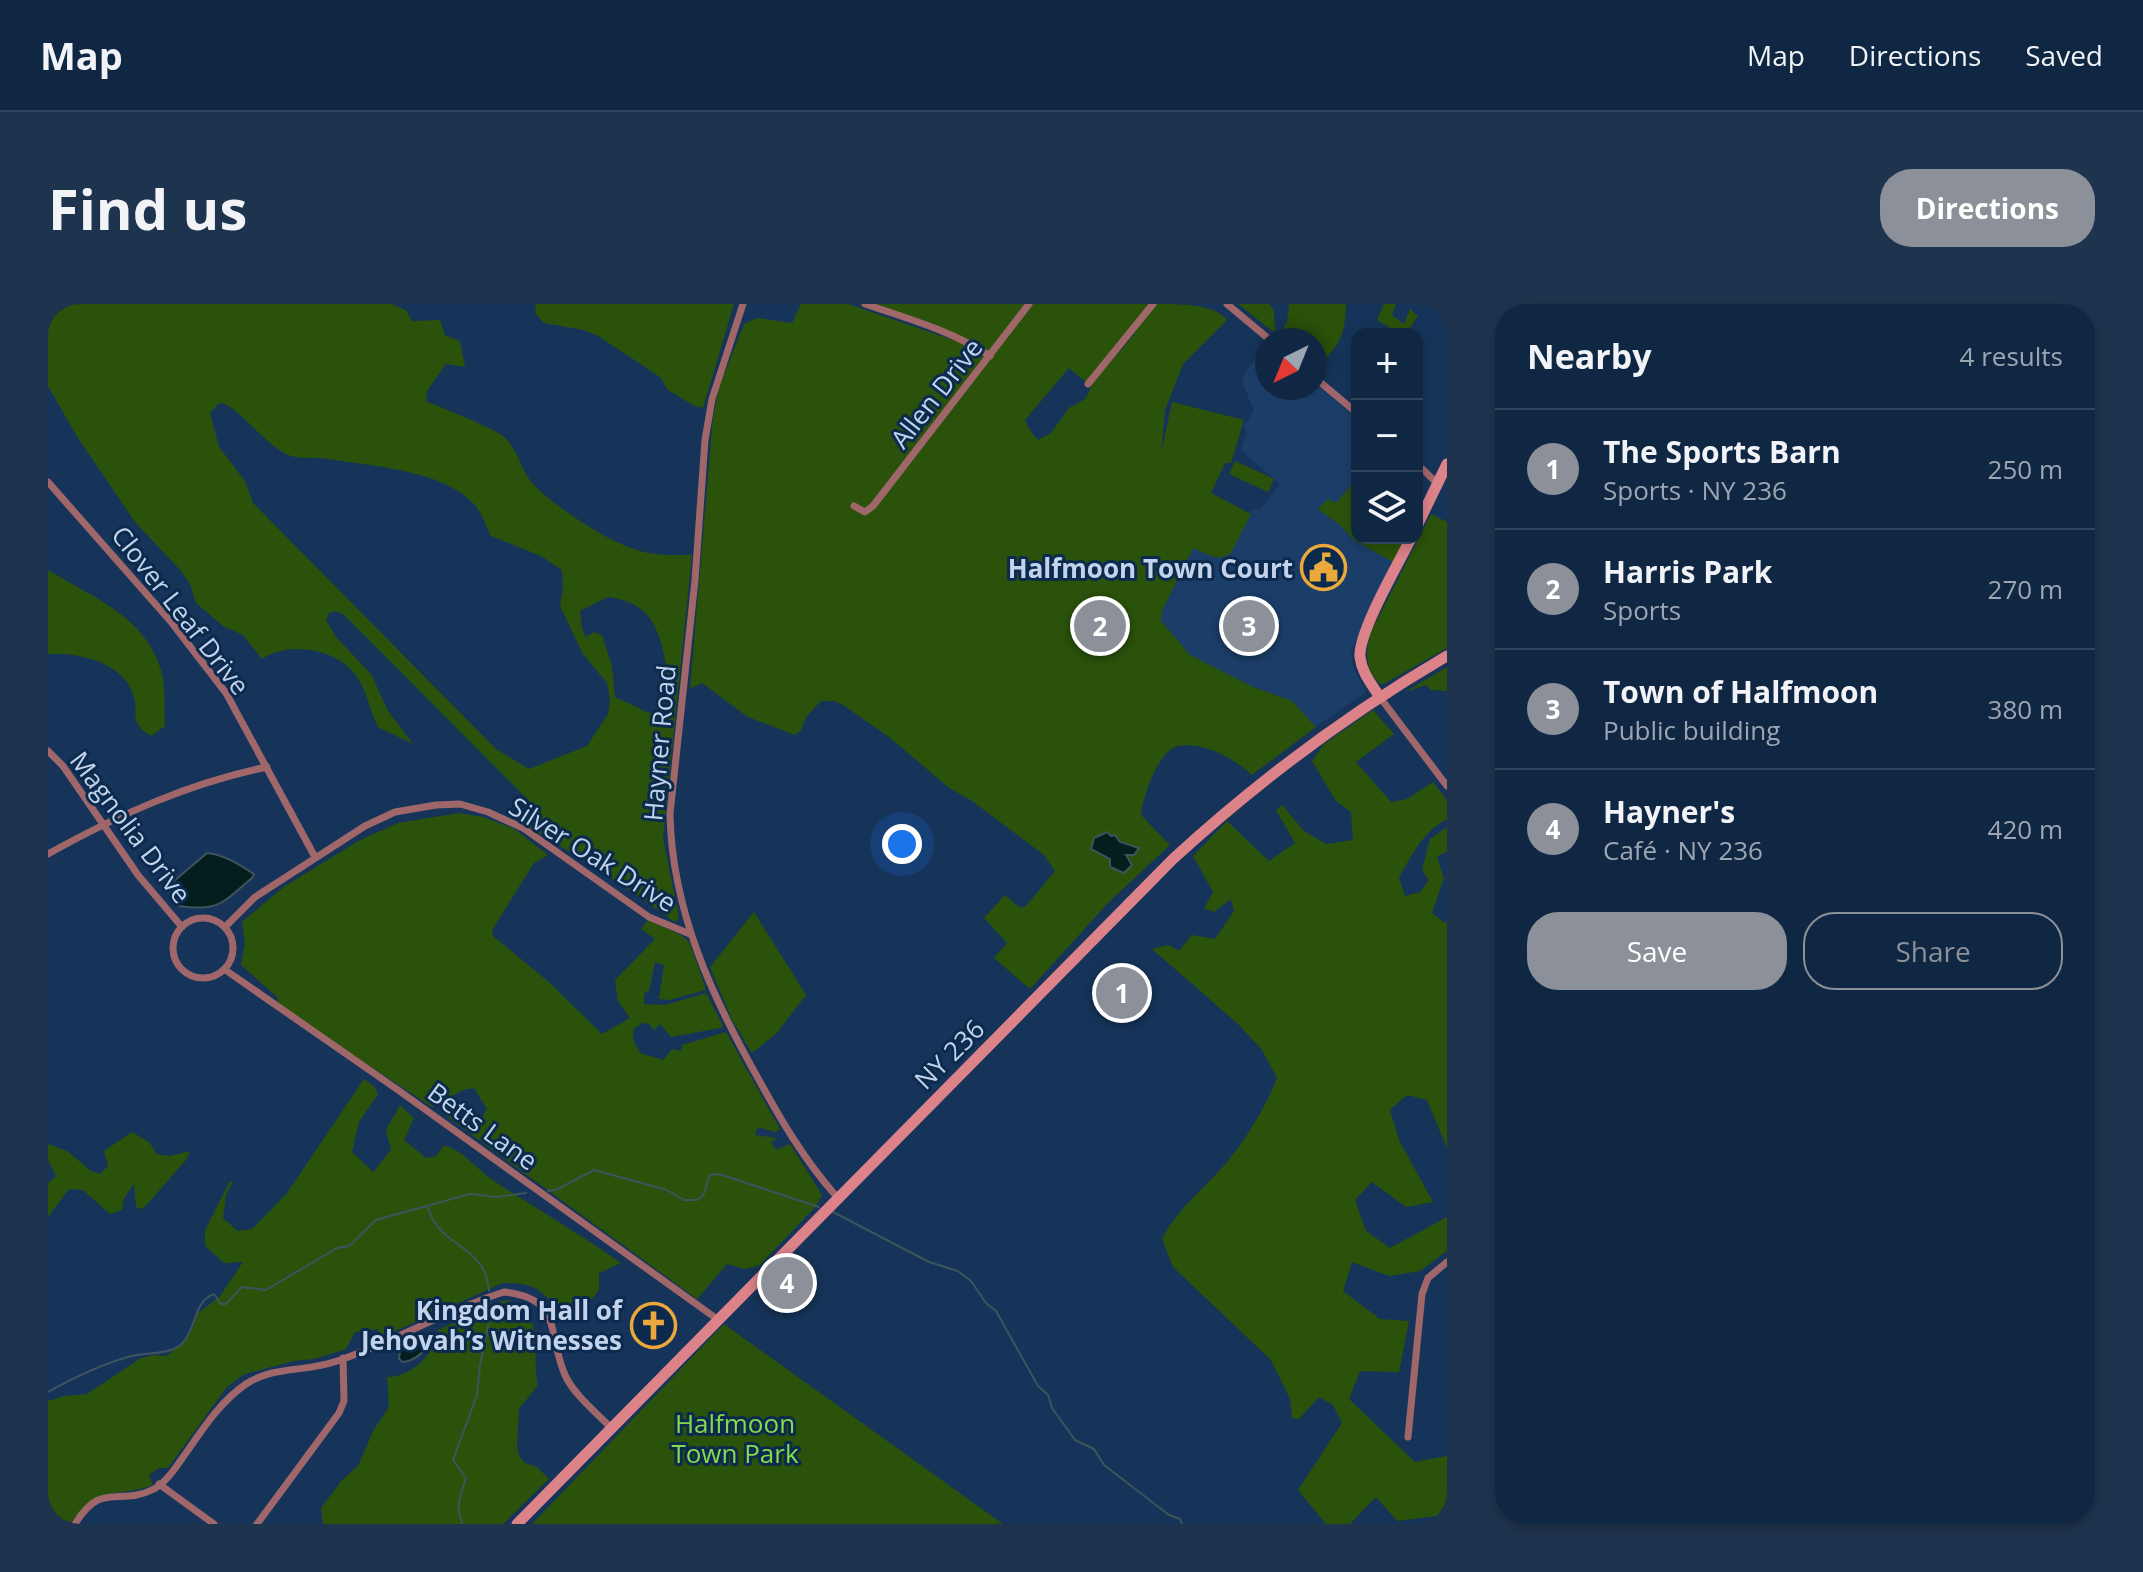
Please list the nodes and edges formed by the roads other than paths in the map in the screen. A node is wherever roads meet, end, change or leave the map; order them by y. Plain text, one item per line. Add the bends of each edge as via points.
1 (743, 304) edge
2 (865, 304) edge
3 (1029, 304) edge
4 (1153, 304) edge
5 (1227, 304) edge
6 (1256, 328) edge
7 (990, 356) junction
8 (1088, 384) dead end
9 (1327, 388) edge
10 (1351, 408) edge
11 (1447, 464) edge
12 (1423, 470) edge
13 (48, 482) edge
14 (1438, 484) junction
15 (854, 506) dead end
16 (1423, 514) edge
17 (1408, 544) edge
18 (1447, 656) edge
19 (1379, 696) junction
20 (48, 751) edge
21 (267, 767) junction
22 (1447, 786) edge
23 (101, 825) junction
24 (48, 854) edge
25 (315, 857) junction
26 (182, 927) junction
27 (225, 927) junction
28 (690, 934) junction
29 (224, 969) junction
30 (837, 1197) junction
31 (1447, 1262) edge
32 (717, 1319) junction
33 (343, 1358) junction
34 (611, 1428) junction
35 (1408, 1437) dead end
36 (159, 1484) junction
37 (75, 1524) edge
38 (214, 1524) edge
39 (257, 1524) edge
40 (517, 1524) edge

1 - 28 street, Hayner Road via 712,397 705,440 670,814 673,866
2 - 7 street via 937,328
3 - 7 street, Allen Drive
4 - 8 street
5 - 6 street
7 - 15 street, Allen Drive via 873,506 865,512
9 - 10 street
11 - 14 main road
12 - 14 street
13 - 21 street, Clover Leaf Drive via 226,693
14 - 16 main road
17 - 19 main road via 1360,654 1365,675
18 - 19 main road, NY 236 / NY 236
19 - 22 street
19 - 30 main road, NY 236 / NY 236 via 1233,803
20 - 23 street, Magnolia Drive
21 - 23 street via 185,789
21 - 25 street, Clover Leaf Drive
23 - 24 street
23 - 26 street, Magnolia Drive
25 - 27 street, Silver Oak Drive via 255,897
25 - 28 street, Silver Oak Drive via 395,812 460,804 523,828 649,917
26 - 27 street via 210,918
26 - 29 street via 173,947 178,964 200,978
27 - 29 street via 233,952
28 - 30 street, Hayner Road via 734,1035 791,1136
29 - 32 street, Betts Lane
30 - 32 main road, NY 236 / NY 236
31 - 35 street via 1428,1278 1422,1294
32 - 34 main road, NY 236 / NY 236
33 - 34 street via 485,1298 520,1294 547,1312 566,1377
33 - 36 street via 260,1376 246,1384 215,1411
33 - 39 street via 344,1401 339,1413
34 - 40 main road, NY 236 / NY 236
36 - 37 street via 138,1494 94,1500
36 - 38 street

